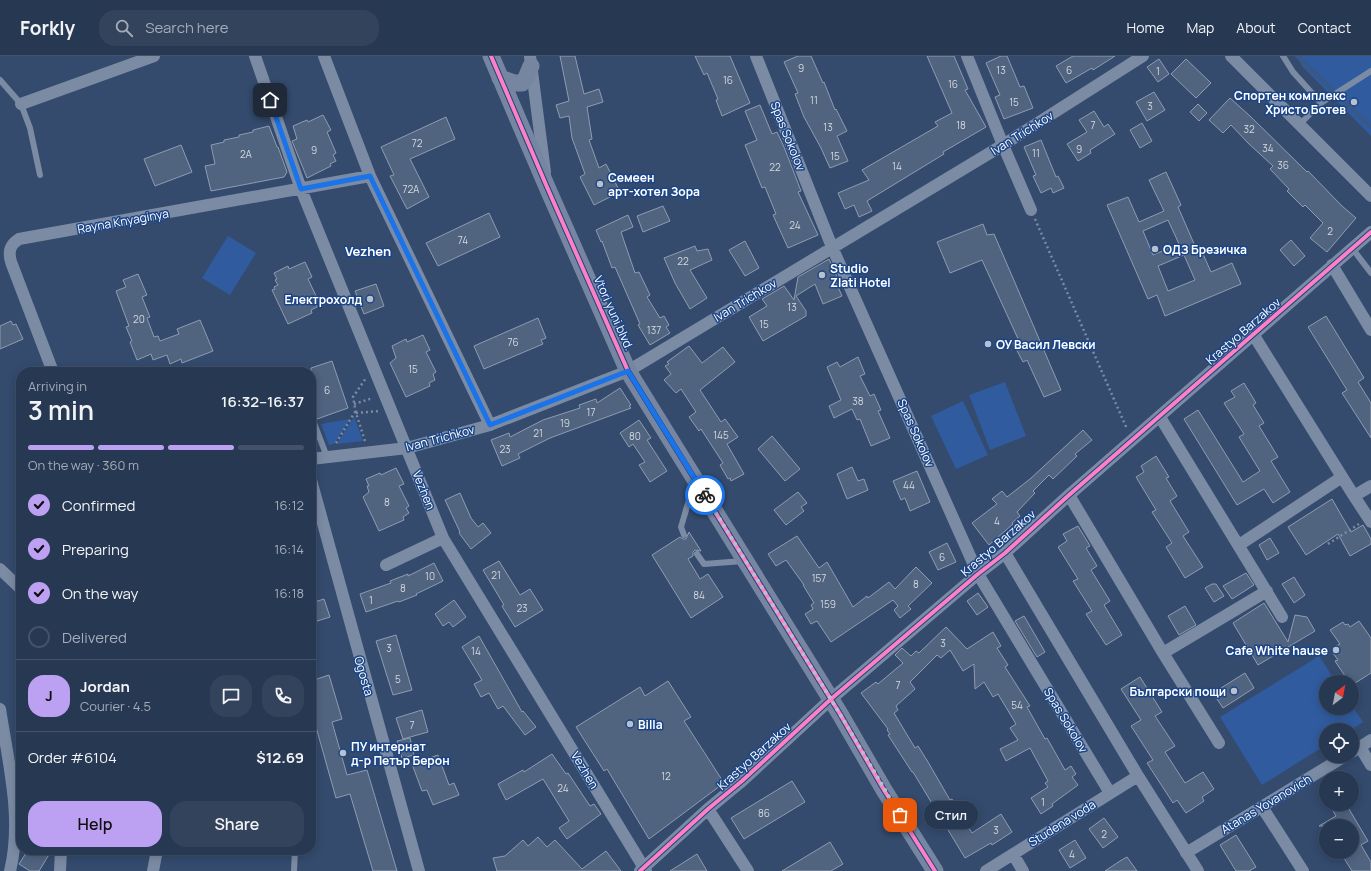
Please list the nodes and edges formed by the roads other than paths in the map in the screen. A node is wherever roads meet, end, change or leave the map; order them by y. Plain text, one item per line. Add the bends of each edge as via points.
1 (154, 56) edge
2 (255, 56) edge
3 (324, 56) edge
4 (491, 56) edge
5 (756, 56) edge
6 (967, 56) edge
7 (1143, 56) edge
8 (1231, 56) edge
9 (1283, 56) edge
10 (531, 61) edge
11 (1371, 71) edge
12 (500, 78) junction
13 (0, 80) edge
14 (1321, 103) junction
15 (21, 104) junction
16 (1299, 124) junction
17 (1003, 145) junction
18 (40, 175) dead end
19 (370, 176) junction
20 (547, 187) junction
21 (301, 189) junction
22 (1371, 196) edge
23 (1031, 210) road end
24 (1371, 232) edge
25 (832, 247) junction
26 (1352, 248) junction
27 (1332, 265) junction
28 (1371, 273) edge
29 (1371, 330) edge
30 (1253, 334) junction
31 (51, 367) edge
32 (628, 371) junction
33 (1160, 417) junction
34 (490, 425) junction
35 (316, 428) edge
36 (408, 448) junction
37 (327, 457) junction
38 (316, 458) edge
39 (1342, 477) junction
40 (695, 479) junction
41 (1371, 486) edge
42 (1069, 495) junction
43 (1354, 496) junction
44 (316, 498) edge
45 (1370, 520) edge
46 (684, 535) dead end
47 (443, 538) junction
48 (1239, 545) junction
49 (1005, 553) junction
50 (697, 554) dead end
51 (745, 561) junction
52 (386, 565) dead end
53 (0, 569) edge
54 (978, 574) junction
55 (16, 583) edge
56 (1267, 591) junction
57 (1282, 617) dead end
58 (1163, 653) junction
59 (831, 699) junction
60 (0, 709) edge
61 (1371, 740) edge
62 (1218, 744) dead end
63 (1359, 748) edge
64 (1359, 753) edge
65 (1334, 763) edge
66 (1371, 765) edge
67 (1138, 776) junction
68 (1110, 793) junction
69 (1262, 807) junction
70 (708, 809) junction
71 (1186, 853) junction
72 (1013, 854) junction
73 (61, 855) edge
74 (156, 855) edge
75 (295, 855) edge
76 (643, 870) edge
77 (10, 871) edge
78 (60, 871) edge
79 (153, 871) edge
80 (294, 871) edge
81 (419, 871) edge
82 (748, 871) edge
83 (935, 871) edge
84 (986, 871) edge
85 (1023, 871) edge
86 (1198, 871) edge
87 (1303, 871) edge

1 - 15 street
2 - 21 street, Vezhen
3 - 19 street
4 - 12 street, Vtori yuni blvd.
5 - 25 street, Spas Sokolov
6 - 17 street
7 - 17 street, Ivan Trichkov
8 - 16 street
9 - 14 lane via 1293,72
10 - 12 street via 522,83
10 - 20 street
11 - 14 lane
12 - 20 street, Vtori yuni blvd.
13 - 15 lane
14 - 16 lane
15 - 18 lane via 30,128
16 - 22 street
17 - 23 street
17 - 25 street, Ivan Trichkov
19 - 21 street, Rayna Knyaginya
19 - 34 street
20 - 32 street, Vtori yuni blvd.
21 - 31 street, Rayna Knyaginya via 19,239 14,242 10,248 10,262
21 - 36 street, Vezhen
24 - 26 street, Krastyo Barzakov
25 - 32 street, Ivan Trichkov
25 - 54 street, Spas Sokolov
26 - 27 street, Krastyo Barzakov
26 - 28 lane
27 - 29 street
27 - 30 street, Krastyo Barzakov
30 - 33 street, Krastyo Barzakov
30 - 39 street
32 - 34 street, Ivan Trichkov
32 - 40 street, Vtori yuni blvd.
33 - 42 street, Krastyo Barzakov
33 - 48 street
34 - 36 street, Ivan Trichkov
35 - 37 lane
36 - 37 street, Ivan Trichkov
36 - 47 street, Vezhen
37 - 38 street, Ivan Trichkov
39 - 43 street
39 - 48 street
40 - 46 lane via 681,527
40 - 51 street, Vtori yuni blvd.
41 - 43 street
42 - 49 street, Krastyo Barzakov
42 - 58 street
43 - 45 street
44 - 81 street, Ogosta
47 - 52 street
47 - 76 street, Vezhen
48 - 56 street
49 - 54 street, Krastyo Barzakov
49 - 67 street
50 - 51 lane via 704,564
51 - 59 street, Vtori yuni blvd.
53 - 55 street
54 - 59 street, Krastyo Barzakov
54 - 68 street, Spas Sokolov
56 - 57 street
56 - 58 street
58 - 62 street
59 - 70 street, Krastyo Barzakov via 742,782
59 - 83 street, Vtori yuni blvd.
60 - 77 street via 16,821
61 - 63 street
64 - 66 street
65 - 69 street, Atanas Yovanovich
67 - 68 street, Studena voda
67 - 71 street
68 - 72 street, Studena voda
69 - 71 street, Atanas Yovanovich
69 - 87 street
70 - 76 street, Krastyo Barzakov
70 - 82 street
71 - 86 street
72 - 84 street, Studena voda
72 - 85 street
73 - 78 street
74 - 79 street
75 - 80 lane

